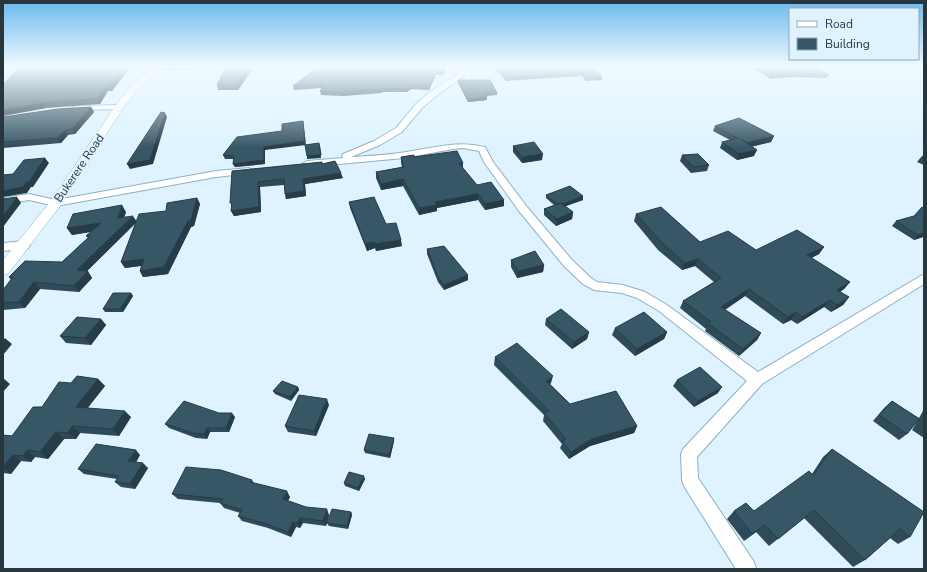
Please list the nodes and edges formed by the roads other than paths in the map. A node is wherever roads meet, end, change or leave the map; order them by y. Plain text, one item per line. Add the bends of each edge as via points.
1 (130, 94) edge
2 (433, 94) edge
3 (119, 108) junction
4 (67, 109) edge
5 (333, 161) junction
6 (296, 166) edge
7 (258, 170) edge
8 (3, 201) edge
9 (56, 203) junction
10 (24, 245) junction
11 (3, 247) edge
12 (3, 270) edge
13 (924, 278) edge
14 (757, 380) junction
15 (747, 569) edge

1 - 3 street, Bukerere Road
2 - 5 street via 399,130 377,143
3 - 4 street
3 - 9 street, Bukerere Road
5 - 6 street
5 - 14 street via 404,155 463,146 482,149 523,209 568,263 587,281 594,286 623,289 641,295 663,308
7 - 9 street via 216,174
8 - 9 street via 29,197
9 - 10 street, Bukerere Road
10 - 11 street
10 - 12 street, Bukerere Road
13 - 14 street
14 - 15 street via 689,454 690,480

